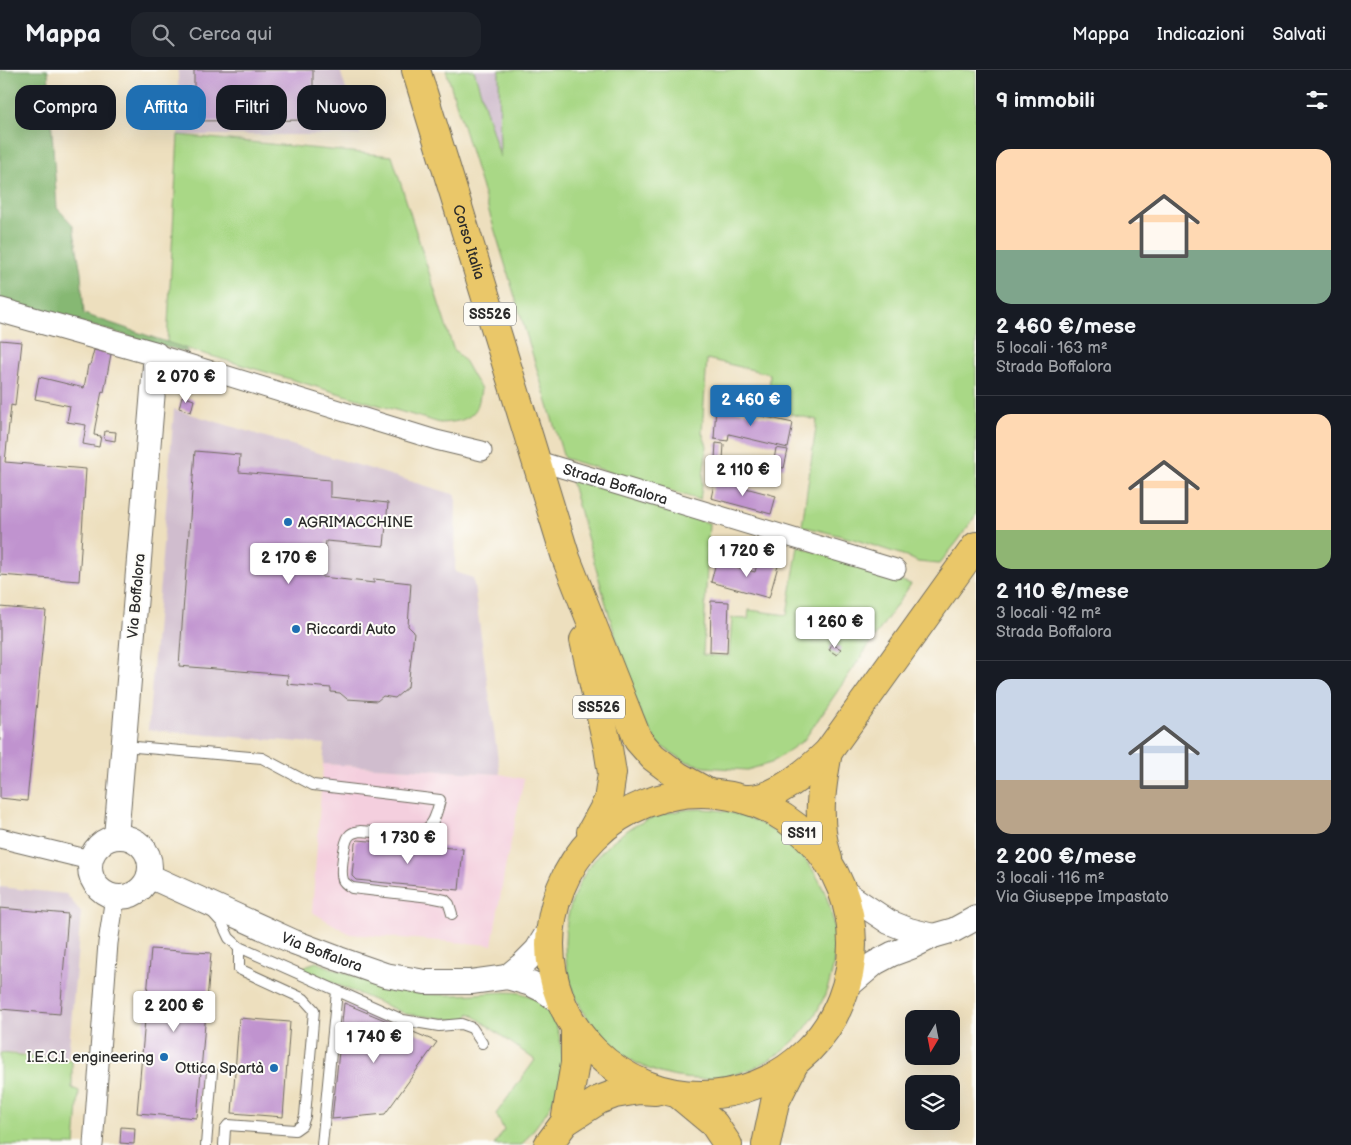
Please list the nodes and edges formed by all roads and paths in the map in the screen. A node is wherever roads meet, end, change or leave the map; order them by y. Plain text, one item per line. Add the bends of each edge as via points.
1 (416, 70) edge
2 (0, 310) edge
3 (156, 354) junction
4 (482, 451) dead end
5 (535, 460) junction
6 (976, 546) edge
7 (566, 558) junction
8 (896, 569) dead end
9 (124, 746) junction
10 (828, 752) junction
11 (707, 792) junction
12 (747, 799) junction
13 (116, 837) junction
14 (0, 838) edge
15 (580, 851) junction
16 (90, 860) junction
17 (828, 861) junction
18 (149, 876) junction
19 (844, 892) junction
20 (115, 897) junction
21 (206, 902) junction
22 (452, 914) dead end
23 (976, 918) edge
24 (549, 930) junction
25 (933, 936) junction
26 (239, 947) junction
27 (507, 977) junction
28 (848, 986) junction
29 (337, 991) junction
30 (560, 1002) junction
31 (575, 1029) junction
32 (482, 1044) dead end
33 (793, 1066) junction
34 (212, 1072) dead end
35 (670, 1093) junction
36 (565, 1122) junction
37 (93, 1145) edge
38 (206, 1145) edge
39 (224, 1145) edge
40 (322, 1145) edge
41 (548, 1145) edge
42 (728, 1145) edge
43 (766, 1145) edge

1 - 5 main road, Corso Italia / SS526
2 - 3 street
3 - 4 street via 436,440
3 - 9 street, Via Boffalora
5 - 7 main road, Corso Italia / SS526
5 - 8 street, Strada Boffalora
6 - 10 main road
7 - 11 main road, SS526 via 638,740 653,757 678,776
7 - 15 main road, SS526 via 612,773 608,801
9 - 13 street, Via Boffalora
9 - 22 lane via 262,758 313,786 440,800 435,819 422,833 353,832 345,844 342,874 343,880 352,888 445,900
10 - 12 main road via 807,772 775,792
10 - 17 main road via 822,780 820,822
11 - 12 main road, SS11
11 - 15 main road, SS11 via 659,798 616,818
12 - 17 main road, SS11 via 793,823
13 - 16 street via 94,850
13 - 18 street via 128,838 143,848 149,858
14 - 16 street
15 - 24 main road, SS11 via 559,888
16 - 20 street via 96,886
17 - 19 main road, SS11
18 - 20 street via 143,887 133,894
18 - 21 street, Via Boffalora
19 - 25 street via 889,922
19 - 28 main road, SS11 via 854,939
20 - 37 street via 108,943
21 - 26 lane
21 - 27 street, Via Boffalora via 294,942 385,974 425,982 471,982
23 - 25 street via 954,930
24 - 27 street via 537,950
24 - 30 main road, SS11 via 550,966
25 - 28 street via 875,963
26 - 29 lane
26 - 39 lane via 239,969 304,999 314,1010 306,1116 295,1130 228,1125
27 - 30 street, Via Boffalora via 531,984
28 - 33 main road, SS11 via 827,1031
29 - 32 lane via 404,1020 439,1026 461,1024 472,1028
29 - 40 lane
30 - 31 main road, SS11
31 - 35 main road, SS11 via 598,1056 628,1077
31 - 36 main road via 575,1063
33 - 35 main road, SS11 via 757,1086 718,1095
33 - 43 main road via 775,1102
34 - 38 lane
35 - 36 main road via 639,1090 615,1094 599,1100
35 - 42 main road via 714,1124
36 - 41 main road

